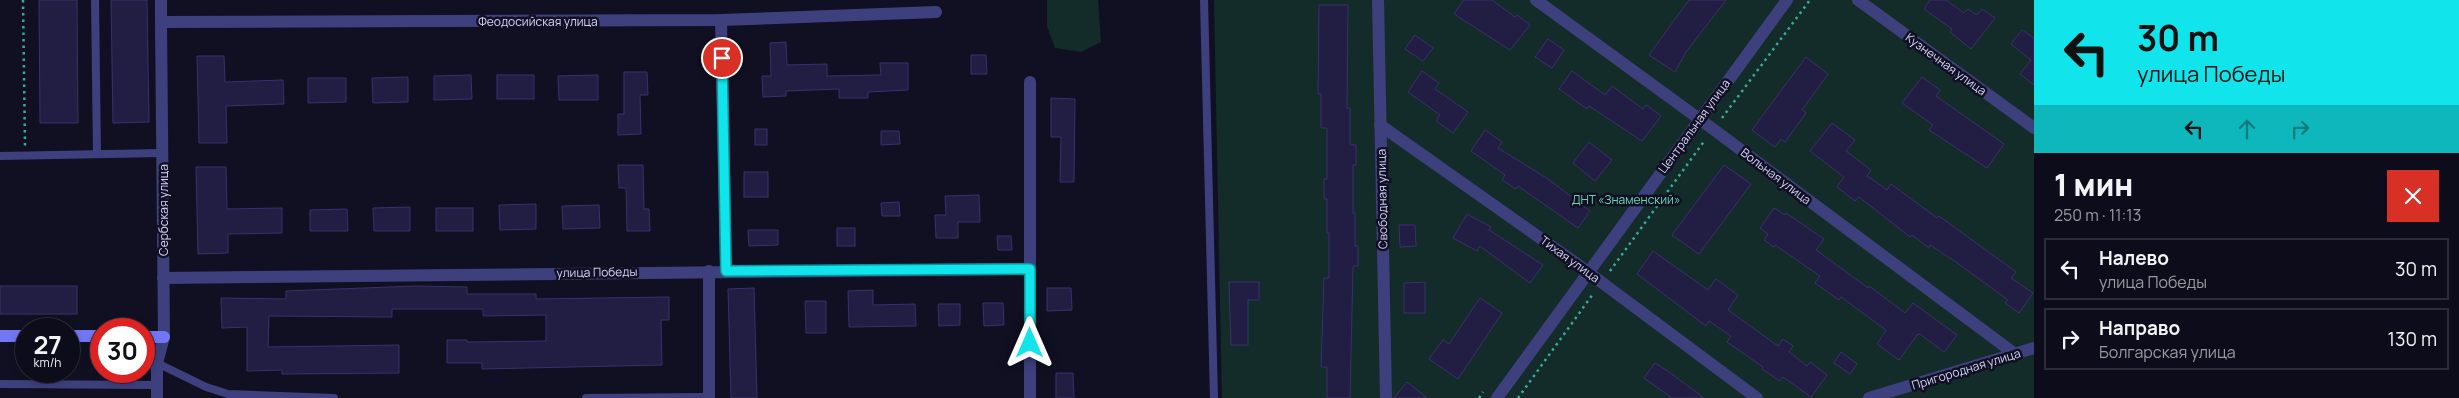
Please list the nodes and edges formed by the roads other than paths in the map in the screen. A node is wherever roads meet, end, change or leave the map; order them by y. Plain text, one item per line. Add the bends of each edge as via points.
1 (95, 0) edge
2 (161, 0) edge
3 (1204, 0) edge
4 (1378, 0) edge
5 (1536, 0) edge
6 (1787, 0) edge
7 (1858, 0) edge
8 (936, 12) dead end
9 (721, 20) junction
10 (161, 22) junction
11 (1030, 82) dead end
12 (1699, 118) junction
13 (1380, 125) junction
14 (2034, 128) edge
15 (162, 153) junction
16 (97, 154) junction
17 (0, 156) edge
18 (1030, 269) junction
19 (709, 271) junction
20 (726, 271) junction
21 (1587, 272) junction
22 (163, 278) junction
23 (0, 336) edge
24 (15, 336) edge
25 (155, 337) edge
26 (164, 337) junction
27 (2034, 348) edge
28 (2015, 354) junction
29 (157, 363) junction
30 (0, 384) edge
31 (157, 385) junction
32 (709, 397) edge
33 (157, 398) edge
34 (334, 398) edge
35 (586, 398) edge
36 (1030, 398) edge
37 (1214, 398) edge
38 (1386, 398) edge
39 (1497, 398) edge
40 (1757, 398) edge
41 (1869, 398) edge

1 - 16 lane
2 - 10 street
3 - 37 lane
4 - 13 street, Свободная улица
5 - 12 street, Вольная улица
6 - 12 street, Центральная улица
7 - 14 street, Кузнечная улица
8 - 9 street, Феодосийская улица
9 - 10 street, Феодосийская улица
9 - 20 street
10 - 15 street, Сербская улица
11 - 18 street
12 - 21 street, Центральная улица
12 - 28 street, Вольная улица
13 - 21 street, Тихая улица
13 - 38 street, Свободная улица
15 - 16 lane
15 - 22 street, Сербская улица
16 - 17 lane
18 - 20 street, улица Победы
18 - 36 street
19 - 20 street, улица Победы
19 - 22 street, улица Победы
19 - 32 street
21 - 39 street, Центральная улица
21 - 40 street, Тихая улица
22 - 26 street, Сербская улица
23 - 24 street
25 - 26 street
26 - 29 street, Сербская улица
27 - 28 street, Пригородная улица
28 - 41 street, Пригородная улица
29 - 31 street, Сербская улица
29 - 34 lane via 228,394
30 - 31 lane
31 - 33 street, Сербская улица
32 - 35 lane

